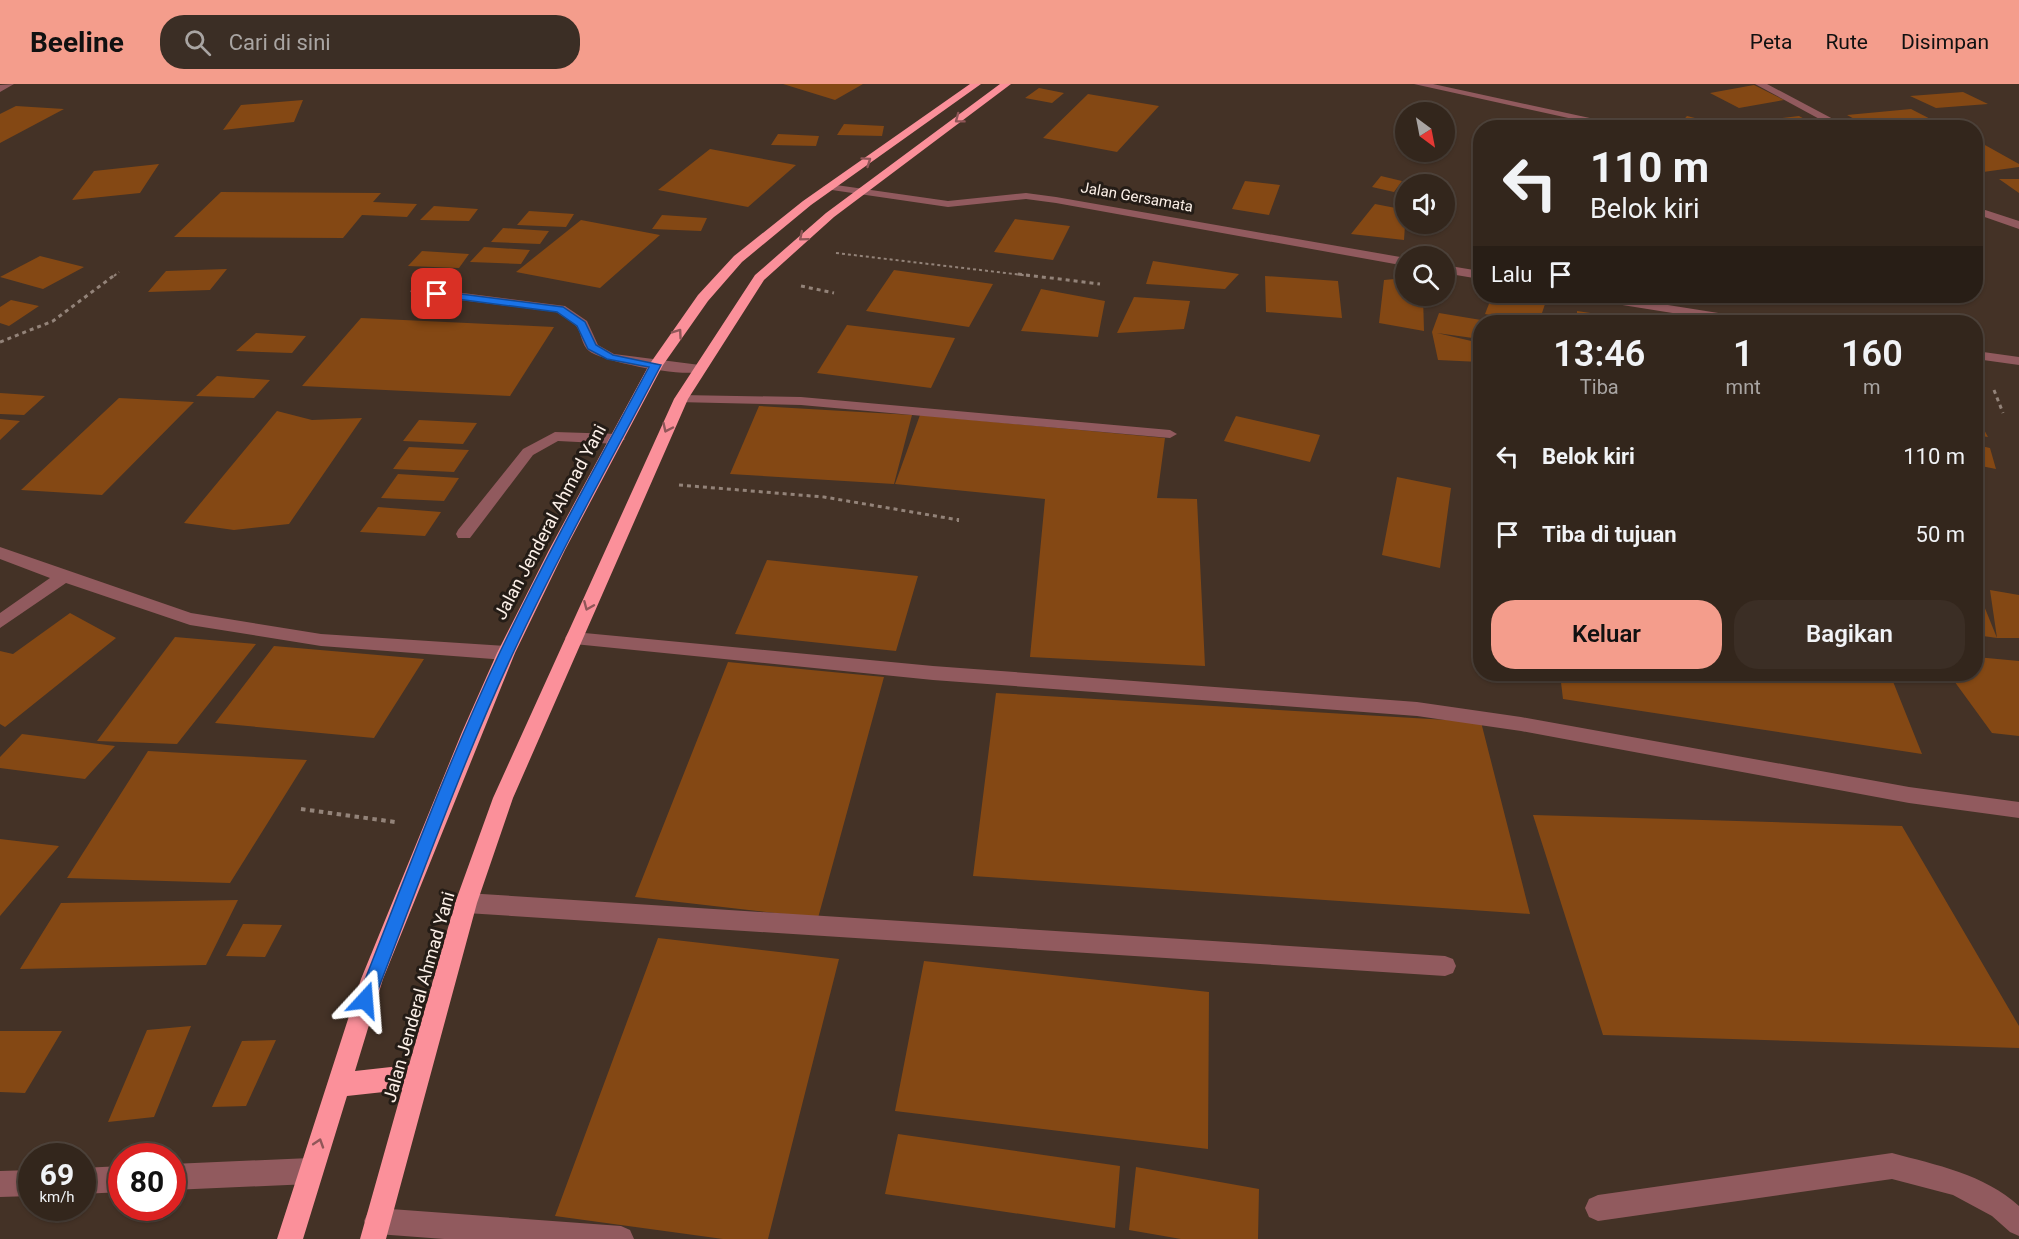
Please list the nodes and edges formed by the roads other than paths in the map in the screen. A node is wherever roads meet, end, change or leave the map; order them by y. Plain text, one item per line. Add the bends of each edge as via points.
1 (9, 84) edge
2 (976, 84) edge
3 (1006, 84) edge
4 (1419, 84) edge
5 (1760, 84) edge
6 (0, 89) edge
7 (1592, 120) edge
8 (1830, 120) edge
9 (829, 188) junction
10 (860, 194) junction
11 (1983, 212) edge
12 (2019, 225) edge
13 (1395, 260) edge
14 (1455, 271) edge
15 (1473, 275) edge
16 (416, 291) dead end
17 (1624, 303) edge
18 (1682, 315) edge
19 (1983, 357) edge
20 (2019, 361) edge
21 (656, 365) junction
22 (700, 369) junction
23 (681, 399) junction
24 (1170, 434) dead end
25 (618, 439) junction
26 (464, 534) dead end
27 (0, 553) edge
28 (63, 577) junction
29 (0, 622) edge
30 (574, 638) junction
31 (506, 653) junction
32 (2019, 810) edge
33 (466, 903) junction
34 (1445, 966) dead end
35 (418, 1076) junction
36 (338, 1085) junction
37 (310, 1171) junction
38 (186, 1176) edge
39 (18, 1183) edge
40 (0, 1184) edge
41 (1598, 1208) dead end
42 (2019, 1223) edge
43 (375, 1230) edge
44 (290, 1239) edge
45 (621, 1239) edge

1 - 6 street
9 -> 2 highway, Jalan Jenderal Ahmad Yani
3 -> 10 highway, Jalan Jenderal Ahmad Yani
4 - 7 street
5 - 8 street
9 - 10 street, Jalan Gersamata
21 -> 9 highway, Jalan Jenderal Ahmad Yani via 703,298 738,259
10 - 13 street, Jalan Gersamata via 948,204 1026,196
10 -> 22 highway, Jalan Jenderal Ahmad Yani via 791,247 759,278
11 - 12 street
14 - 15 street
16 - 21 street via 560,309 582,324 592,347 610,357
17 - 18 street
19 - 20 street
21 - 22 street
21 - 25 highway, Jalan Jenderal Ahmad Yani
22 - 23 highway, Jalan Jenderal Ahmad Yani
23 - 24 street via 801,401
23 -> 30 highway, Jalan Jenderal Ahmad Yani
25 - 26 street via 555,436 528,452
25 - 31 highway, Jalan Jenderal Ahmad Yani
27 - 28 street
28 - 29 street
28 - 31 street via 190,619 321,640
30 - 32 street via 933,673 1417,709 1521,724 1909,795
30 - 33 highway, Jalan Jenderal Ahmad Yani via 503,798
31 - 36 highway, Jalan Jenderal Ahmad Yani via 372,979
33 - 34 street
33 - 35 highway, Jalan Jenderal Ahmad Yani
35 - 36 highway
35 - 43 highway, Jalan Jenderal Ahmad Yani
37 -> 36 highway, Jalan Jenderal Ahmad Yani
37 - 38 street
37 - 44 highway, Jalan Jenderal Ahmad Yani
39 - 40 street
41 - 42 street via 1892,1166 1957,1183 2001,1207
43 - 45 street

